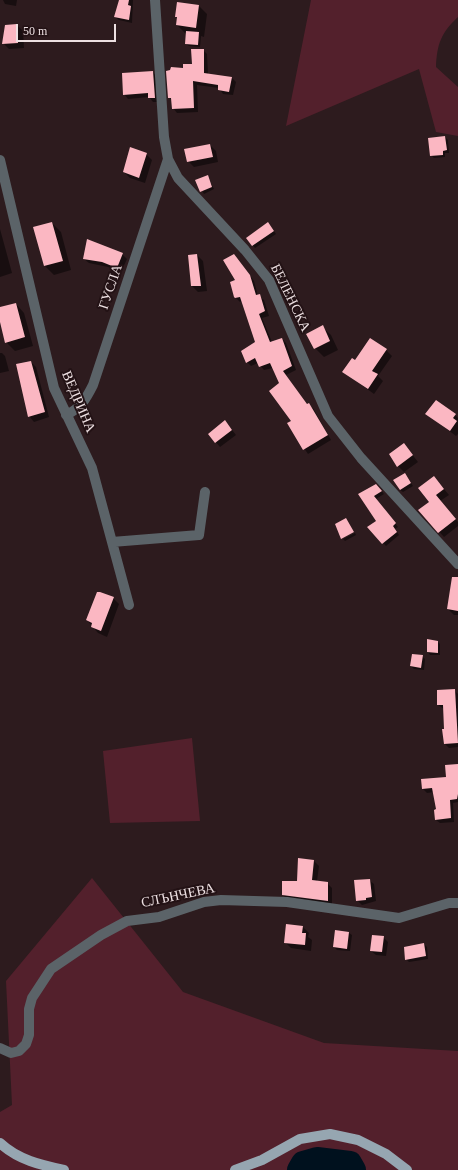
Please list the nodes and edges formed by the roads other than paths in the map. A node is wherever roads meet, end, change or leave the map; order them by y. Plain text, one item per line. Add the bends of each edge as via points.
1 (155, 0) edge
2 (168, 159) junction
3 (0, 160) edge
4 (66, 415) junction
5 (205, 492) dead end
6 (112, 542) junction
7 (458, 564) edge
8 (129, 605) dead end
9 (458, 903) edge
10 (0, 1048) edge
11 (0, 1143) edge
12 (64, 1170) edge
13 (235, 1170) edge
14 (407, 1170) edge

1 - 2 street, БЕЛЕНСКА via 164,136
2 - 4 street, ГУСЛА via 93,385 78,409
2 - 7 street, БЕЛЕНСКА via 178,178 245,250 268,280 328,416 361,458
3 - 4 street, ВЕДРИНА via 54,388
4 - 6 street, ВЕДРИНА via 92,468
5 - 6 street via 199,535
6 - 8 street, ВЕДРИНА
9 - 10 street, СЛЪНЧЕВА via 449,903 399,918 287,902 221,900 204,902 159,917 127,921 101,935 51,970 32,998 26,1044 11,1053
11 - 12 main road via 29,1162
13 - 14 main road via 262,1160 300,1139 330,1134 358,1140 386,1154

